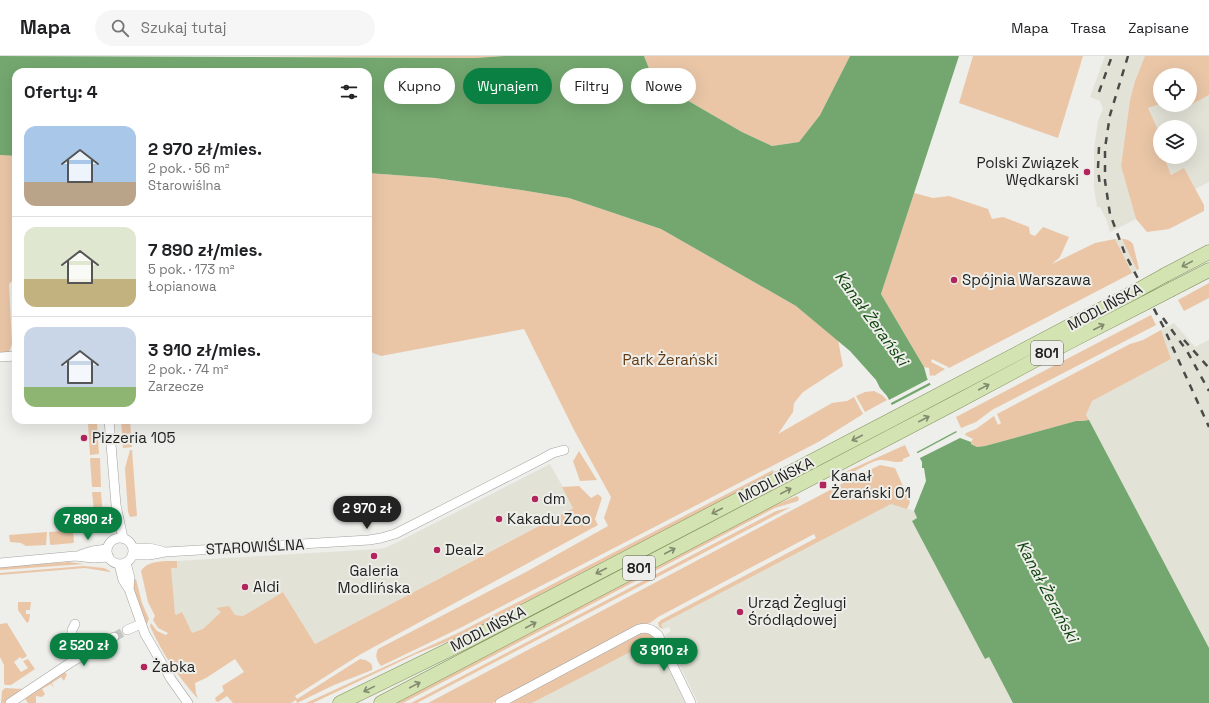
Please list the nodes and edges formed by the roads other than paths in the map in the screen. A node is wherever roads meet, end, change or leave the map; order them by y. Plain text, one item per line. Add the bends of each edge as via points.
1 (1209, 252) edge
2 (1209, 270) edge
3 (12, 356) edge
4 (0, 357) edge
5 (109, 424) edge
6 (895, 426) junction
7 (564, 450) dead end
8 (119, 539) junction
9 (133, 551) junction
10 (108, 553) junction
11 (0, 562) edge
12 (123, 564) junction
13 (75, 624) dead end
14 (141, 624) junction
15 (127, 630) tunnel mouth
16 (114, 636) tunnel mouth
17 (76, 659) junction
18 (10, 703) edge
19 (188, 703) edge
20 (340, 703) edge
21 (381, 703) edge
22 (500, 703) edge
23 (691, 703) edge

1 -> 6 main road, MODLIŃSKA / 801, bridge via 942,393
6 -> 2 main road, MODLIŃSKA / 801, bridge via 949,406
3 - 4 street
5 - 8 street
6 -> 20 main road, MODLIŃSKA / 801
21 -> 6 main road, MODLIŃSKA / 801
7 - 9 street, STAROWIŚLNA via 553,453 395,534 381,538 165,552 149,548
8 - 9 street via 131,544
8 - 10 street via 112,541
9 - 12 street via 129,561
10 - 11 street via 92,558 75,556
10 - 12 street via 111,561
12 - 14 street via 130,578 129,589
13 - 17 street via 72,630 71,650
14 - 15 street
14 - 19 street via 159,659
16 - 17 street
17 - 18 street
22 - 23 street via 639,629 648,628 658,635

